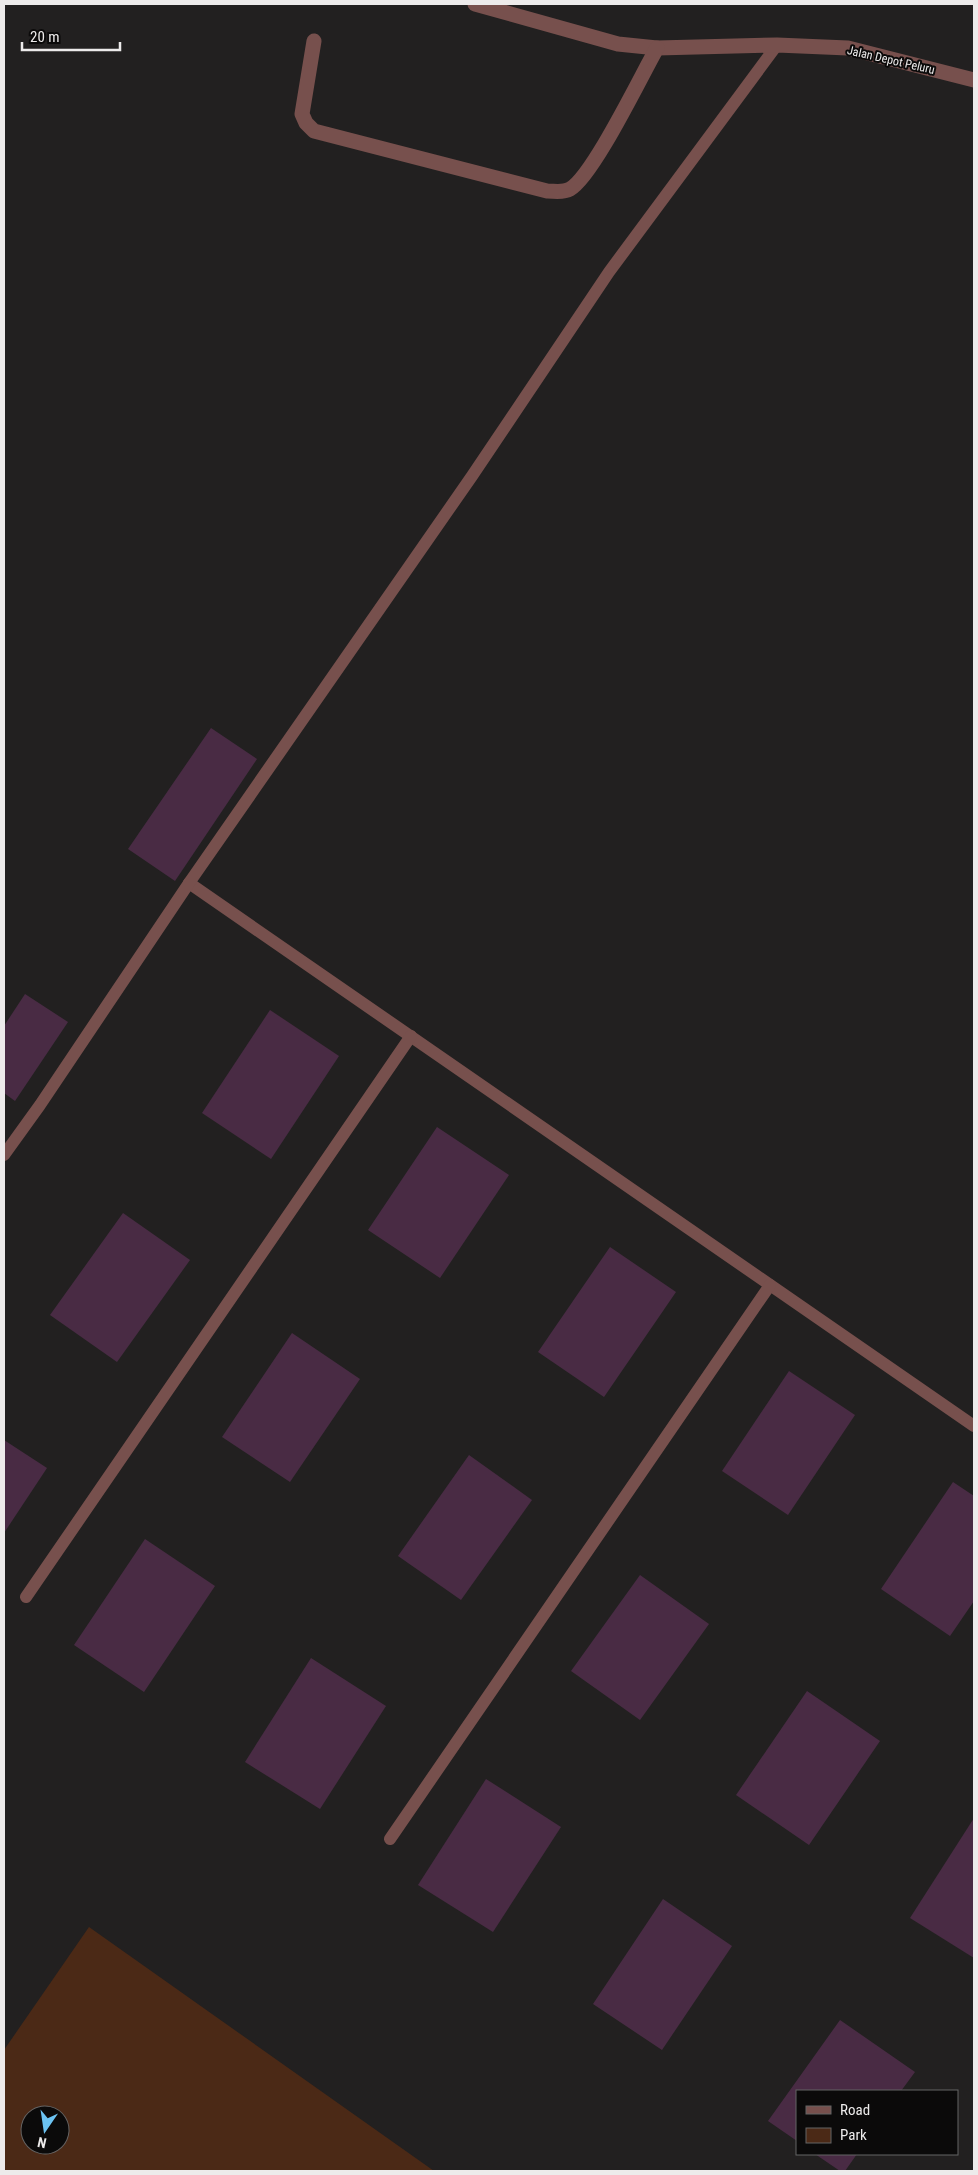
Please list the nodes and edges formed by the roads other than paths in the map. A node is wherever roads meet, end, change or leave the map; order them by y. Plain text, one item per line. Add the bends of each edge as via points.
1 (475, 4) edge
2 (314, 40) dead end
3 (777, 45) junction
4 (657, 48) junction
5 (974, 80) edge
6 (189, 883) junction
7 (411, 1036) junction
8 (4, 1155) edge
9 (770, 1285) junction
10 (974, 1426) edge
11 (26, 1597) dead end
12 (390, 1839) dead end

1 - 4 street, Jalan Depot Peluru via 618,44
2 - 4 street via 302,114 314,131 560,192 581,181 590,170
3 - 4 street, Jalan Depot Peluru
3 - 5 street, Jalan Depot Peluru via 848,48
3 - 6 lane via 609,272 472,476
6 - 7 lane
6 - 8 lane
7 - 9 lane
7 - 11 lane
9 - 10 lane
9 - 12 lane

